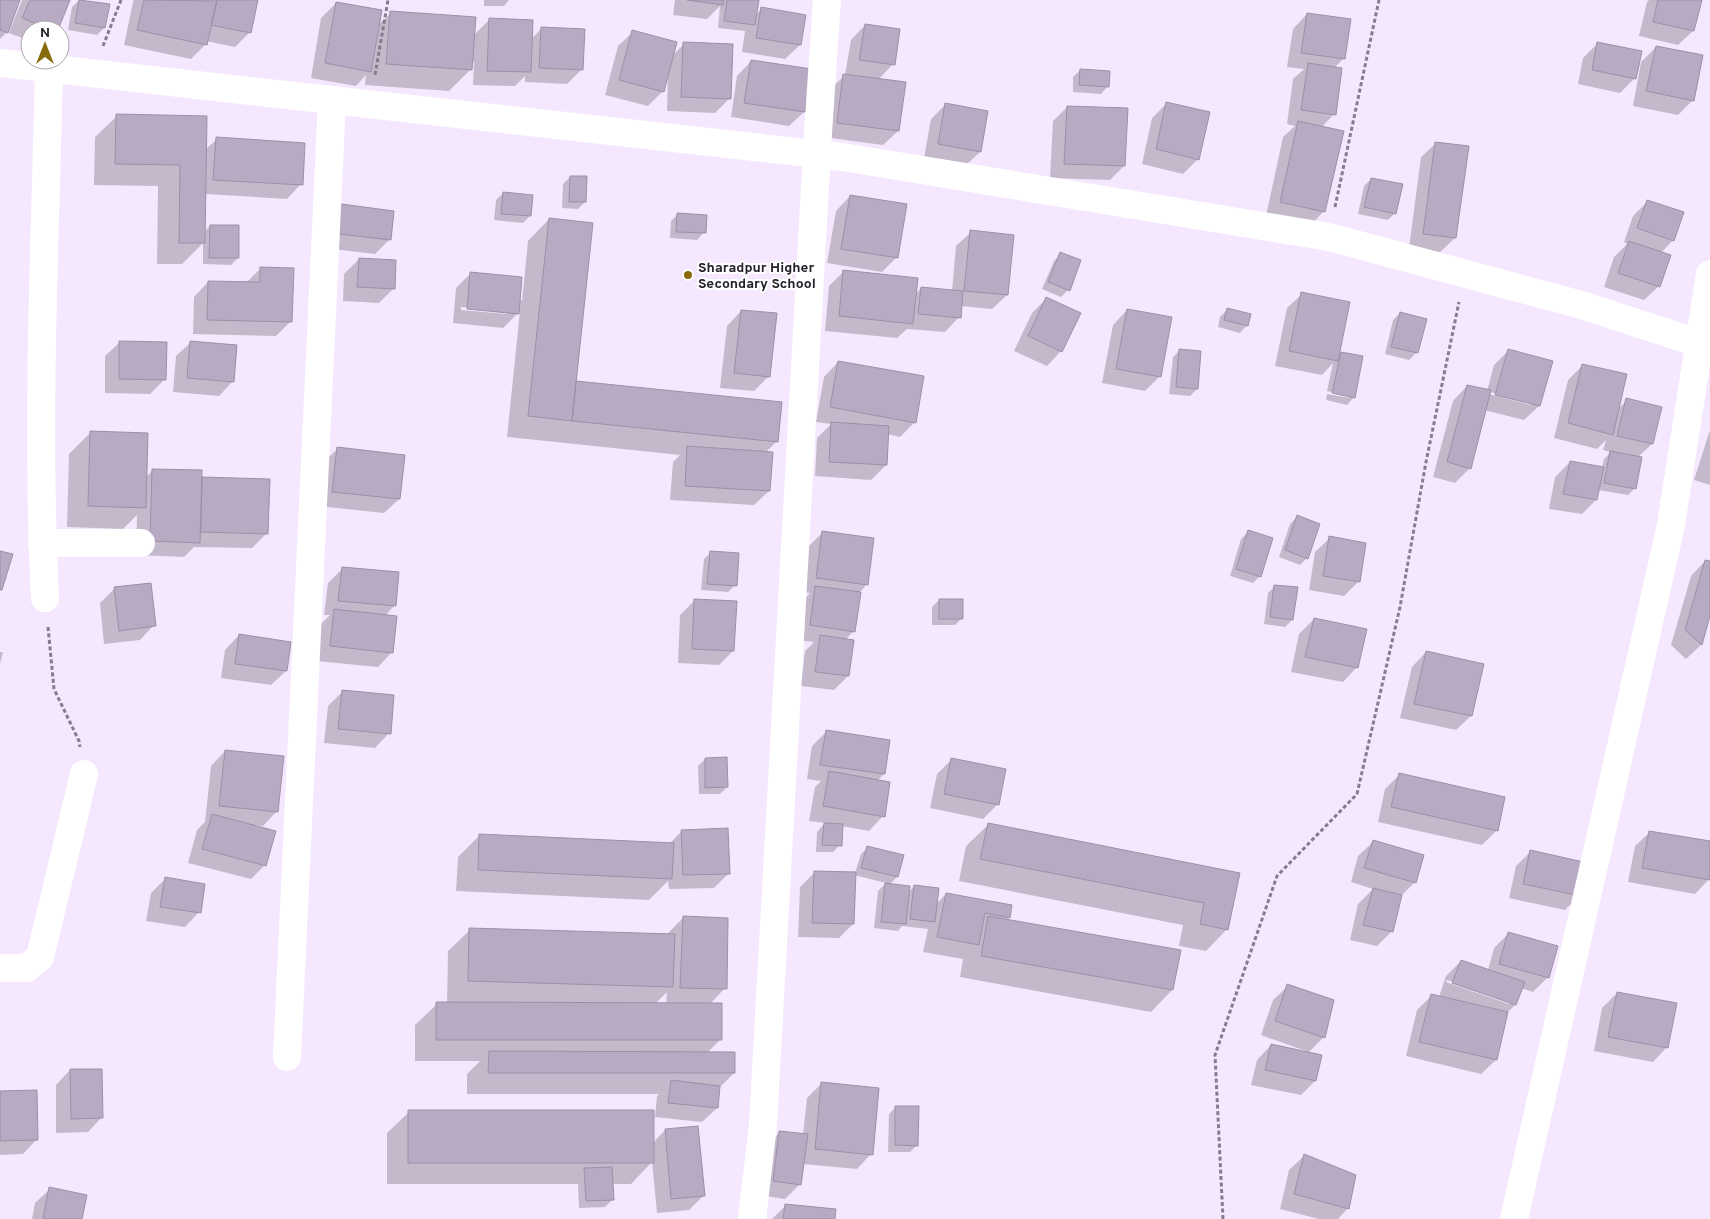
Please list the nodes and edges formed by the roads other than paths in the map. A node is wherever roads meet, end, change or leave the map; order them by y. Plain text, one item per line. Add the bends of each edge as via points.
1 (826, 0) edge
2 (0, 63) edge
3 (20, 65) edge
4 (49, 70) edge
5 (64, 70) edge
6 (332, 101) junction
7 (817, 154) junction
8 (1710, 274) edge
9 (1705, 345) edge
10 (42, 543) junction
11 (141, 543) dead end
12 (45, 598) road end
13 (84, 774) road end
14 (0, 968) edge
15 (287, 1057) dead end
16 (752, 1219) edge
17 (1514, 1219) edge

1 - 7 street
2 - 3 street
4 - 10 street via 40,424
5 - 6 street
6 - 7 street
6 - 15 street
7 - 9 street via 1329,237 1585,306
7 - 16 street via 763,1115
8 - 9 street
9 - 17 street via 1671,525
10 - 11 street
10 - 12 street
13 - 14 street via 40,956 28,968

